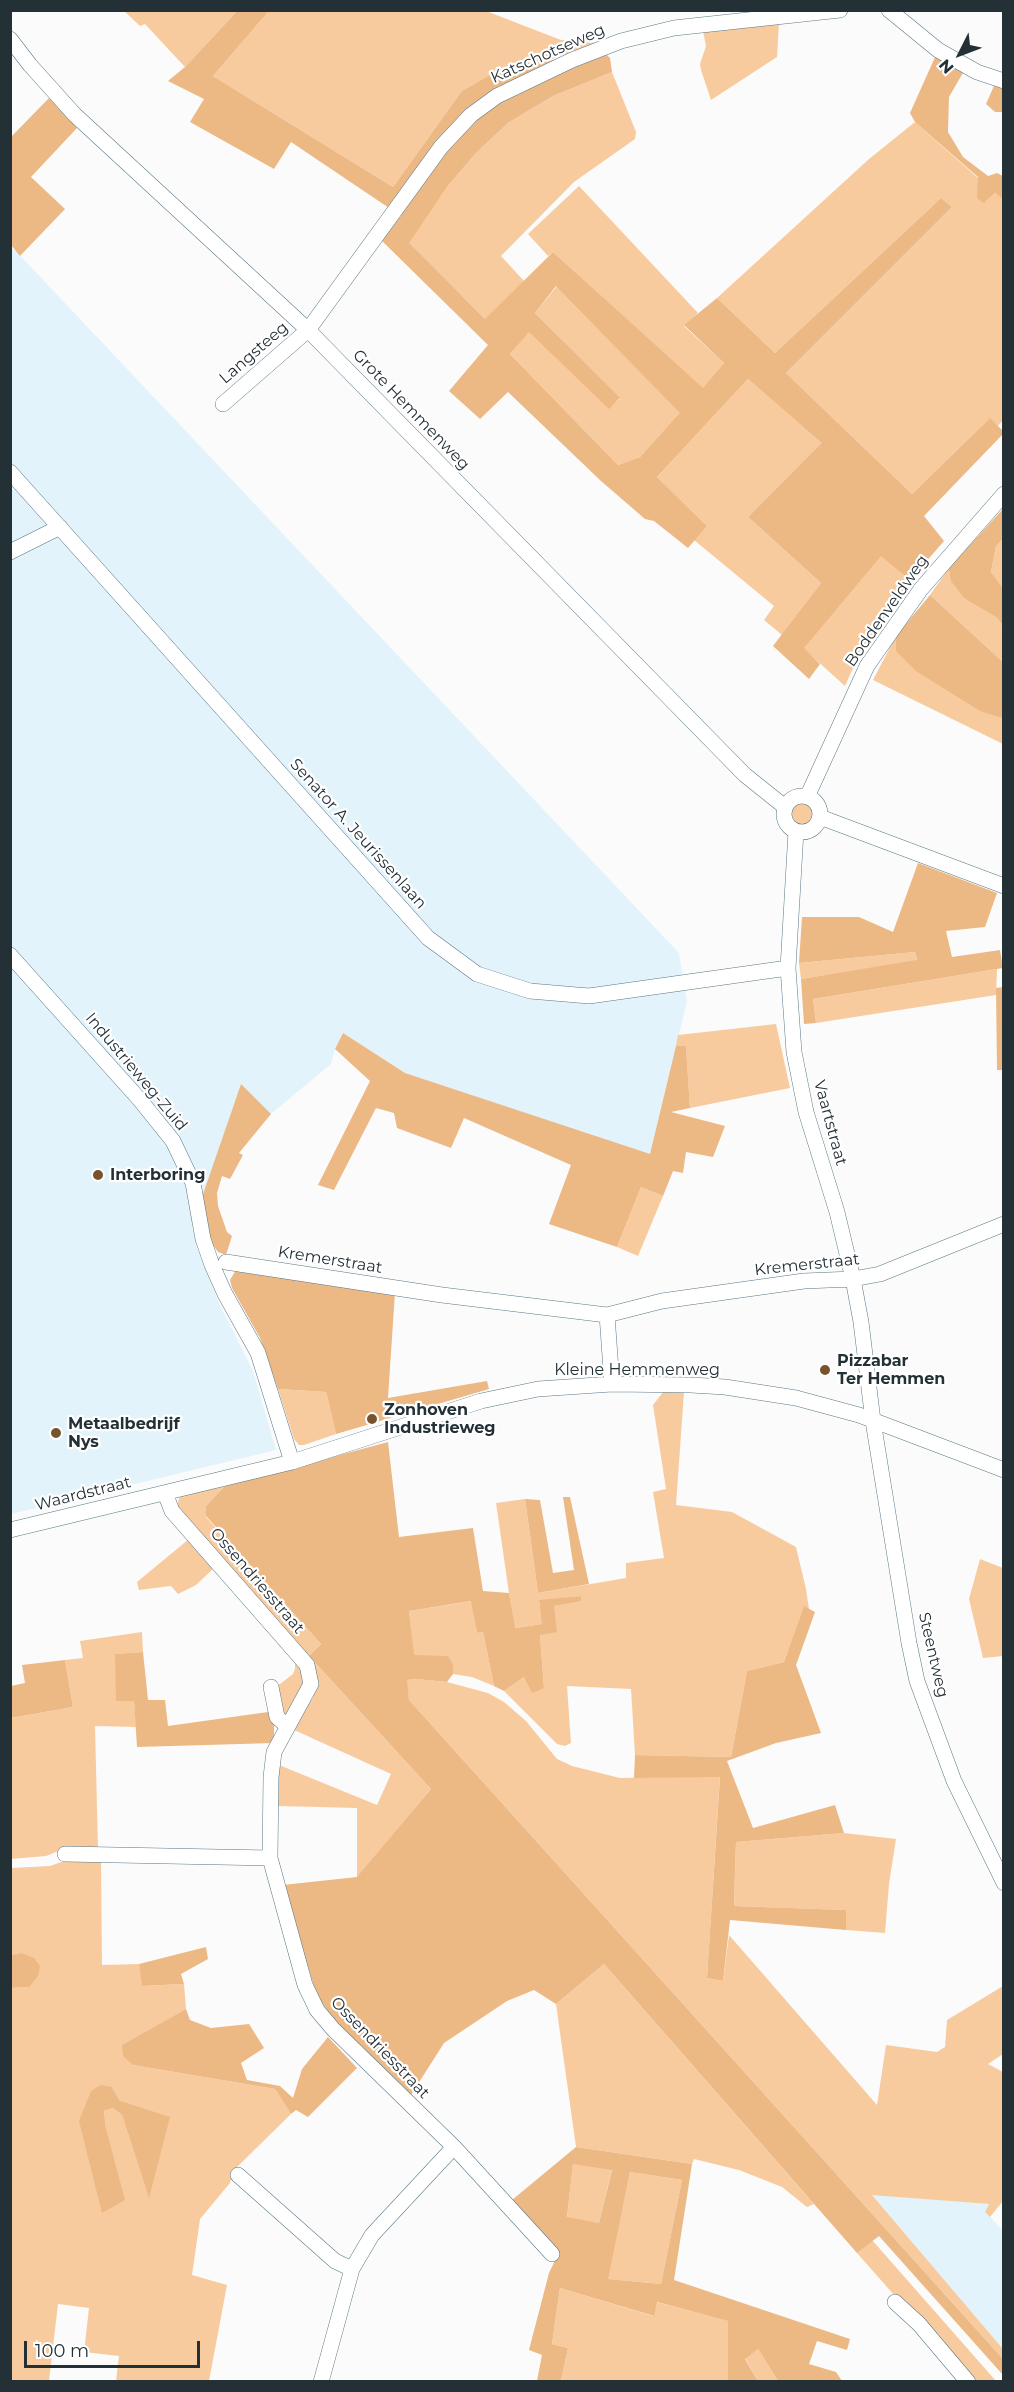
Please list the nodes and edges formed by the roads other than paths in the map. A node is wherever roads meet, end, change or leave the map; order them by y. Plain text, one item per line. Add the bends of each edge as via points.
1 (840, 10) edge
2 (889, 10) edge
3 (10, 39) edge
4 (1004, 81) edge
5 (308, 330) junction
6 (223, 404) dead end
7 (10, 472) edge
8 (1004, 494) edge
9 (60, 527) junction
10 (10, 552) edge
11 (807, 797) junction
12 (785, 807) junction
13 (820, 817) junction
14 (796, 831) junction
15 (1004, 886) edge
16 (10, 955) edge
17 (788, 968) junction
18 (1004, 1224) edge
19 (226, 1262) dead end
20 (854, 1279) junction
21 (607, 1315) junction
22 (612, 1384) junction
23 (873, 1421) junction
24 (292, 1462) junction
25 (1004, 1470) edge
26 (165, 1493) junction
27 (10, 1530) edge
28 (271, 1688) dead end
29 (287, 1726) junction
30 (65, 1854) dead end
31 (270, 1858) junction
32 (1004, 1883) edge
33 (453, 2147) junction
34 (238, 2175) dead end
35 (552, 2254) dead end
36 (352, 2269) junction
37 (895, 2302) dead end
38 (321, 2382) edge
39 (968, 2382) edge

1 - 5 street, Katschotseweg via 674,28 572,60 497,96 471,115 441,147
2 - 4 street via 938,50 977,72
3 - 5 street, Grote Hemmenweg via 75,116
5 - 6 street, Langsteeg
5 - 12 street, Grote Hemmenweg via 737,767
7 - 9 street, Senator A. Jeurissenlaan
8 - 11 street, Boddenveldweg via 921,589 867,666
9 - 10 street
9 - 17 street, Senator A. Jeurissenlaan via 428,938 477,974 530,991 589,996
11 - 12 street via 792,799
11 - 13 street via 816,802
12 - 14 street, Grote Hemmenweg via 787,824
13 - 14 street via 811,830
13 - 15 street
14 - 17 street, Vaartstraat
16 - 24 street, Industrieweg-Zuid via 173,1141 193,1183 212,1265 258,1353
17 - 20 street, Vaartstraat via 794,1052 806,1112
18 - 20 street, Kremerstraat via 880,1274
19 - 21 street, Kremerstraat
20 - 21 street, Kremerstraat via 804,1281 662,1301
20 - 23 street, Vaartstraat
21 - 22 street
22 - 23 street, Kleine Hemmenweg via 744,1389 796,1398
22 - 24 street, Kleine Hemmenweg via 508,1394
23 - 25 street, Kleine Hemmenweg
23 - 32 street, Steentweg via 917,1681 954,1781
24 - 26 street, Kleine Hemmenweg
26 - 27 street, Waardstraat
26 - 29 street, Ossendriesstraat via 171,1511 307,1665 311,1684
28 - 29 street via 277,1717
29 - 31 street, Ossendriesstraat via 274,1752
30 - 31 street
31 - 33 street, Ossendriesstraat via 305,1985 317,2010
33 - 35 street, Ossendriesstraat
33 - 36 street via 372,2235
34 - 36 street via 335,2261
36 - 38 street
37 - 39 street

